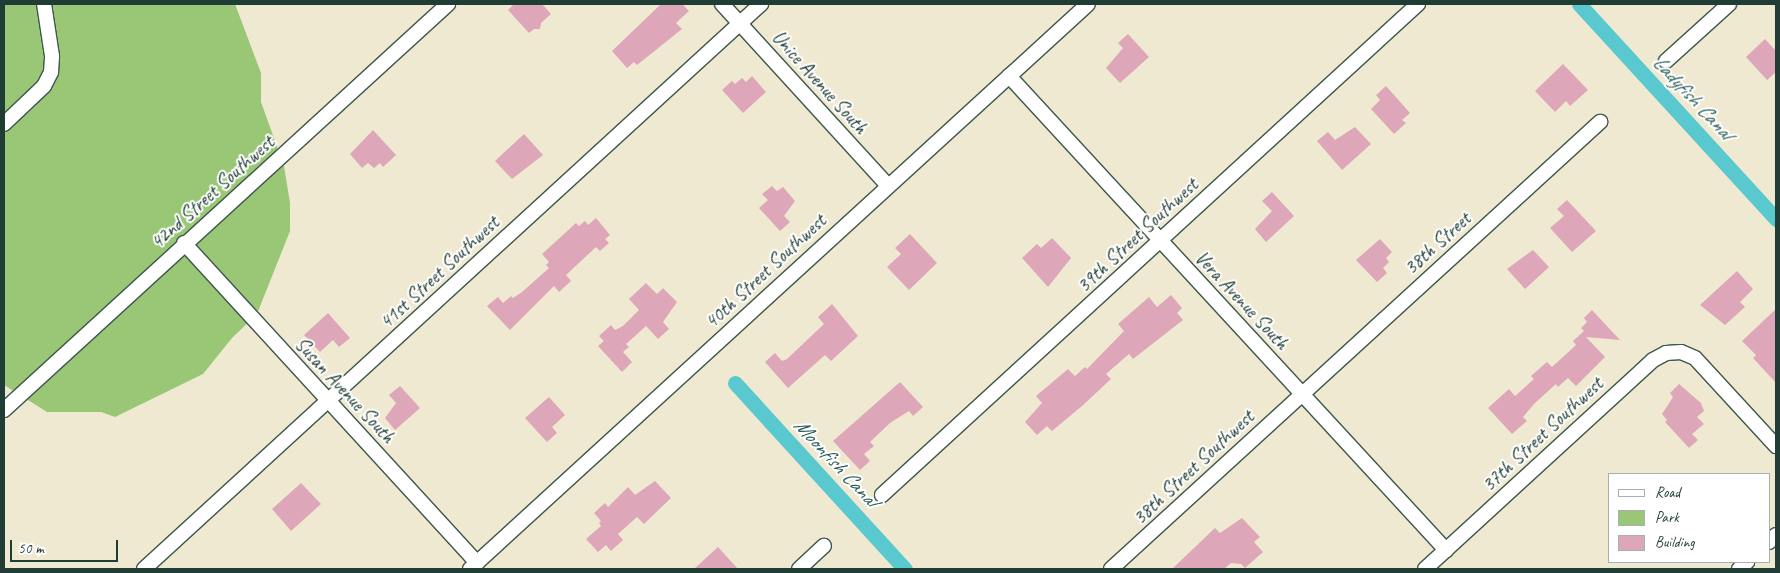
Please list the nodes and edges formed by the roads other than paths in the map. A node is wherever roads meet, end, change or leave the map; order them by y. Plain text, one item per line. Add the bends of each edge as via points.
1 (44, 4) edge
2 (722, 4) edge
3 (761, 4) edge
4 (1088, 4) edge
5 (1418, 4) edge
6 (1729, 4) edge
7 (440, 6) edge
8 (740, 23) junction
9 (1666, 61) dead end
10 (1009, 76) junction
11 (1600, 122) dead end
12 (4, 124) edge
13 (888, 186) junction
14 (1160, 240) junction
15 (184, 243) junction
16 (1302, 395) junction
17 (328, 401) junction
18 (4, 410) edge
19 (1776, 446) edge
20 (882, 495) dead end
21 (824, 546) dead end
22 (1446, 550) junction
23 (474, 566) edge
24 (144, 569) edge
25 (799, 569) edge
26 (1111, 569) edge
27 (1425, 569) edge

1 - 12 street via 52,56 51,72 44,86
2 - 8 street, Unice Avenue South
3 - 8 street, 41st Street Southwest
4 - 10 street, 40th Street Southwest
5 - 14 street, 39th Street Southwest
6 - 9 street
7 - 15 street, 42nd Street Southwest
8 - 13 street, Unice Avenue South
8 - 17 street, 41st Street Southwest
10 - 13 street, 40th Street Southwest
10 - 14 street, Vera Avenue South
11 - 16 street, 38th Street
13 - 23 street, 40th Street Southwest
14 - 16 street, Vera Avenue South
14 - 20 street, 39th Street Southwest
15 - 17 street, Susan Avenue South
15 - 18 street, 42nd Street Southwest
16 - 22 street, Vera Avenue South
16 - 26 street, 38th Street Southwest
17 - 23 street, Susan Avenue South
17 - 24 street, 41st Street Southwest
19 - 22 street, 37th Street Southwest via 1695,358 1681,352 1666,352 1653,360
21 - 25 street
22 - 27 street, 37th Street Southwest

